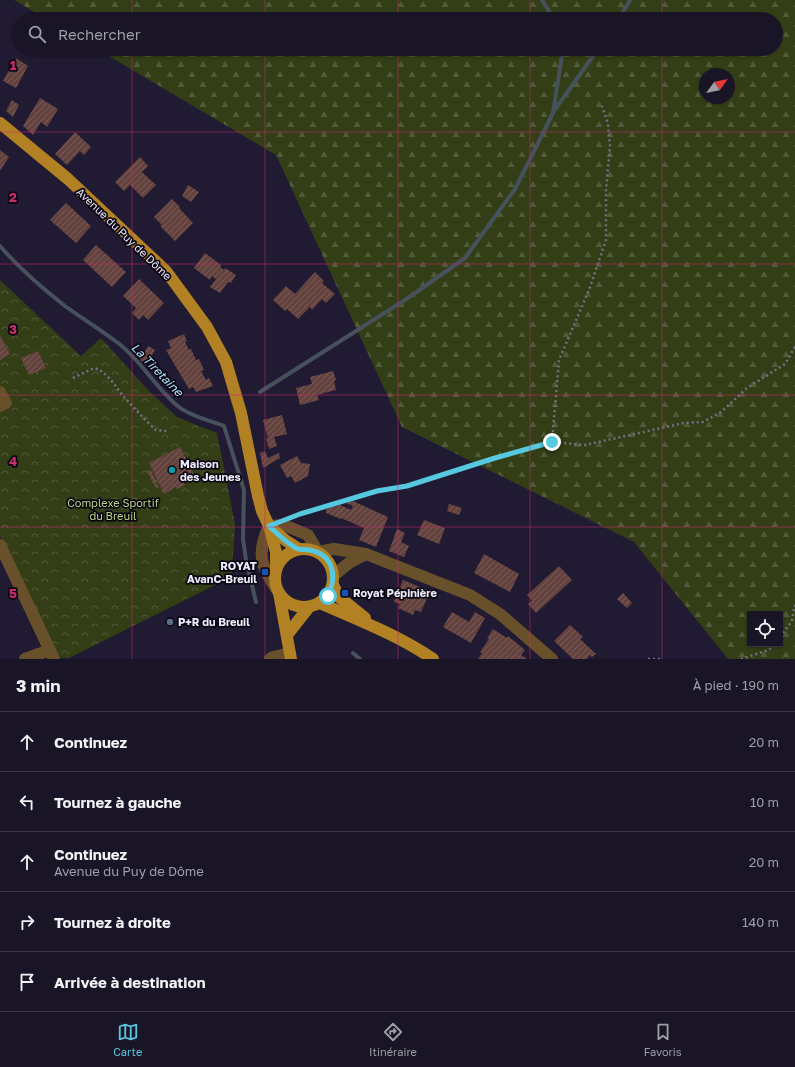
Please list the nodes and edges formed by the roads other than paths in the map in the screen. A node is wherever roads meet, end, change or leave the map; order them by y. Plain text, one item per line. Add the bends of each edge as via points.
1 (0, 122) edge
2 (0, 392) edge
3 (0, 406) edge
4 (269, 526) junction
5 (0, 545) edge
6 (299, 549) junction
7 (318, 552) junction
8 (366, 554) junction
9 (276, 570) junction
10 (333, 580) junction
11 (279, 593) junction
12 (314, 605) junction
13 (375, 627) junction
14 (287, 635) junction
15 (52, 655) edge
16 (290, 656) edge
17 (25, 659) edge
18 (270, 659) edge
19 (433, 659) edge
20 (552, 659) edge

1 - 4 main road, Avenue du Puy de Dôme via 68,180 166,271 207,327 226,362 241,413 258,496
2 - 3 street via 6,403
4 - 6 main road, Avenue du Puy de Dôme
4 - 7 street via 284,525 308,535
4 - 9 main road, Avenue du Puy de Dôme via 276,552
4 - 11 street via 262,540 261,553 265,572
5 - 15 street
6 - 7 main road
6 - 9 main road via 288,553
7 - 8 street via 334,549
7 - 10 main road via 331,566
8 - 10 street via 349,563
8 - 20 street via 470,595 500,614
9 - 11 main road via 275,582
10 - 12 main road via 328,596
10 - 13 main road via 340,597
11 - 12 main road via 286,602 297,607
11 - 14 main road
12 - 13 main road
12 - 14 main road
13 - 19 main road
14 - 16 main road
15 - 17 street
16 - 18 street

